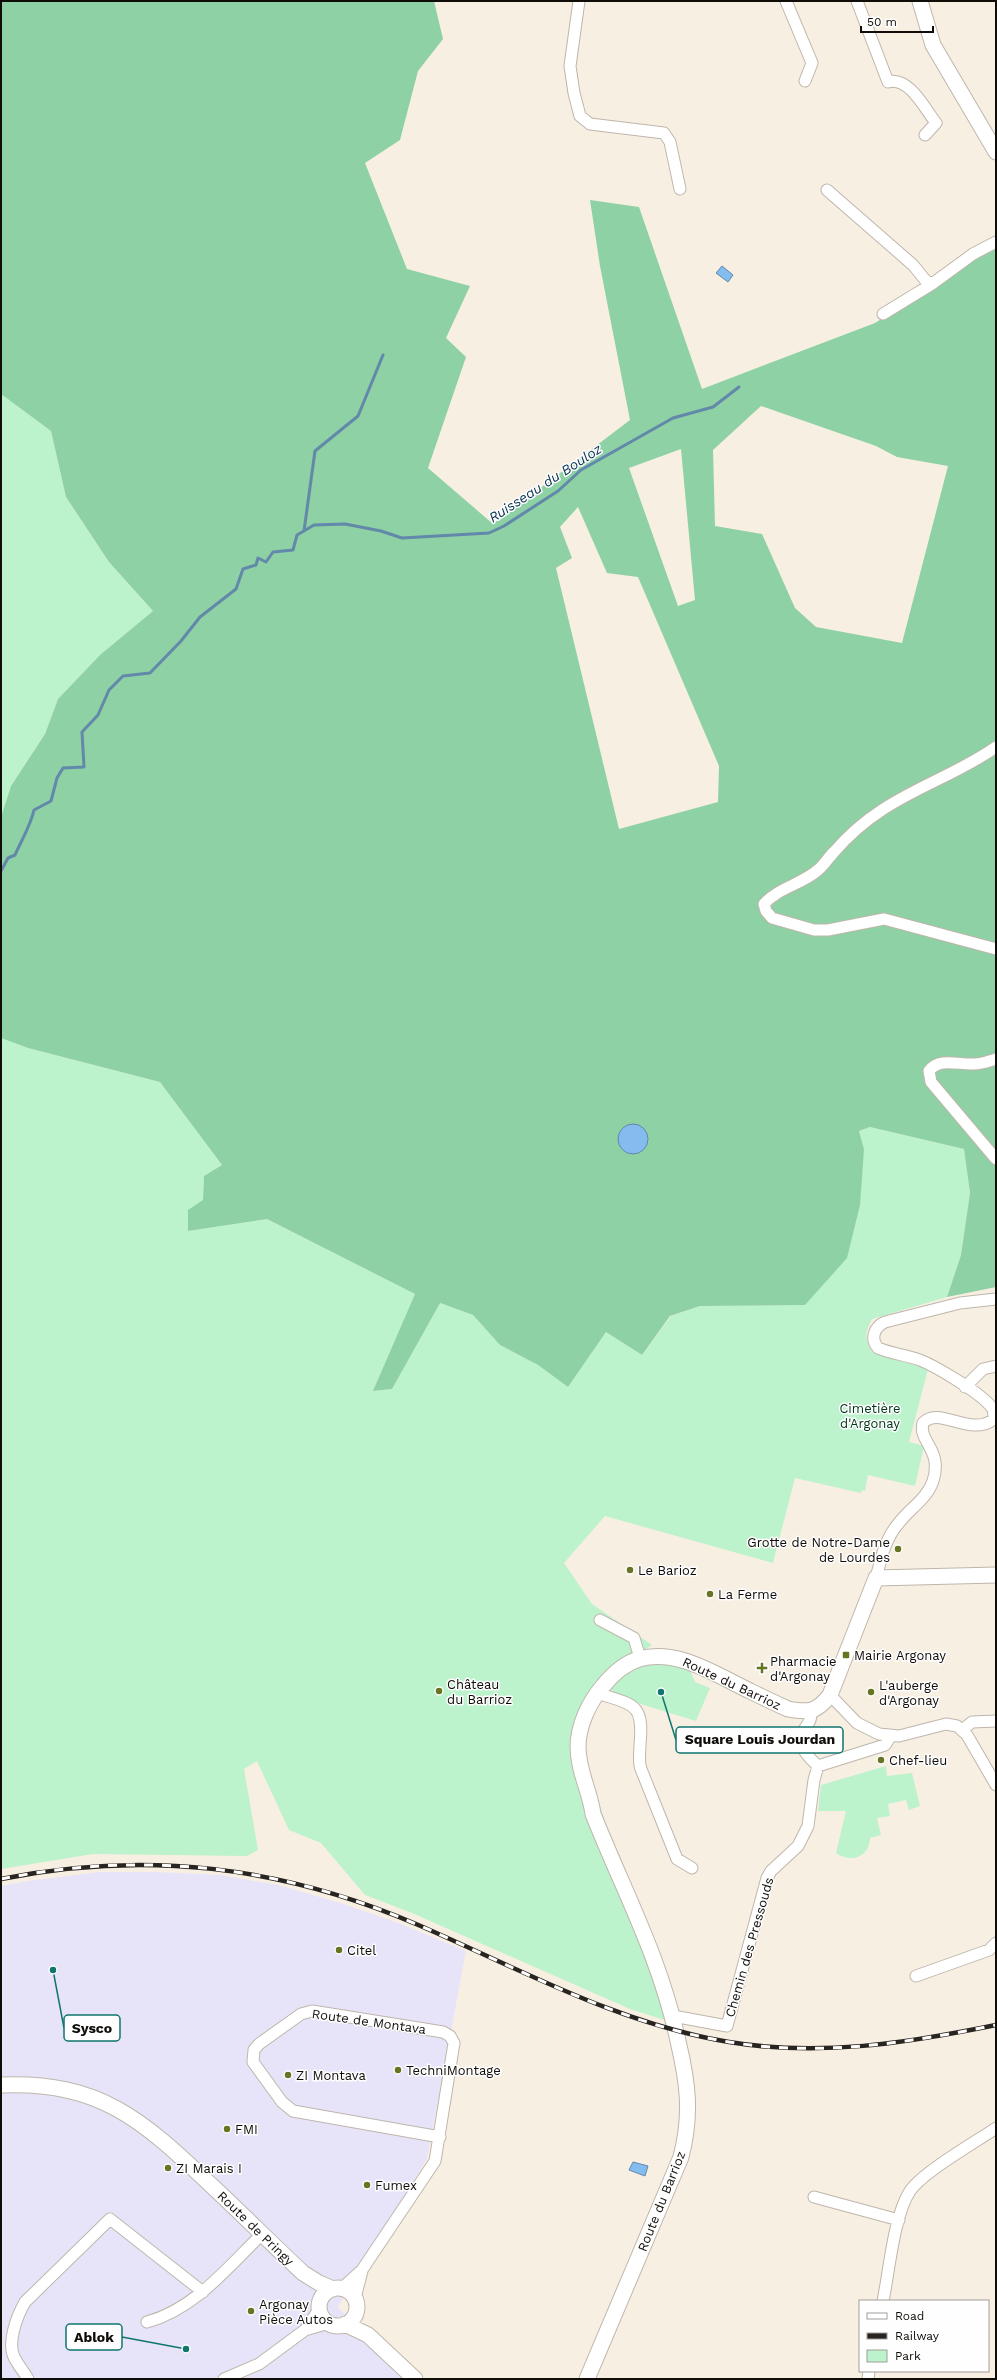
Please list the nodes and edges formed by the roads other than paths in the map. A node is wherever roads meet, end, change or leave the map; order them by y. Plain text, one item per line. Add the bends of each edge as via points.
1 (579, 1) edge
2 (786, 1) edge
3 (857, 1) edge
4 (920, 1) edge
5 (805, 81) dead end
6 (925, 135) dead end
7 (996, 152) edge
8 (680, 189) dead end
9 (827, 190) dead end
10 (996, 242) edge
11 (932, 284) junction
12 (883, 314) dead end
13 (996, 747) edge
14 (996, 949) edge
15 (996, 1059) edge
16 (996, 1160) edge
17 (996, 1299) edge
18 (996, 1366) edge
19 (965, 1387) junction
20 (995, 1420) edge
21 (996, 1575) edge
22 (876, 1578) junction
23 (600, 1620) dead end
24 (640, 1658) junction
25 (597, 1693) junction
26 (830, 1695) junction
27 (807, 1711) junction
28 (996, 1722) edge
29 (962, 1730) junction
30 (891, 1736) junction
31 (818, 1766) junction
32 (996, 1785) edge
33 (692, 1868) dead end
34 (996, 1943) edge
35 (916, 1976) dead end
36 (673, 2016) junction
37 (1, 2085) edge
38 (996, 2128) edge
39 (440, 2137) junction
40 (814, 2197) dead end
41 (899, 2220) junction
42 (262, 2234) junction
43 (362, 2270) junction
44 (303, 2273) junction
45 (338, 2288) junction
46 (203, 2292) junction
47 (355, 2298) junction
48 (883, 2300) edge
49 (320, 2304) junction
50 (356, 2314) junction
51 (147, 2322) dead end
52 (329, 2323) junction
53 (345, 2324) junction
54 (305, 2330) junction
55 (368, 2335) junction
56 (28, 2379) edge
57 (224, 2379) edge
58 (415, 2379) edge
59 (587, 2379) edge

1 - 8 street via 570,66 580,116 590,124 664,133 670,142
2 - 5 street via 812,63
3 - 6 street via 888,82 893,80 908,86 936,123
4 - 7 street via 933,45
9 - 11 street
10 - 11 street via 973,254
11 - 12 street
13 - 14 street via 880,811 834,851 818,870 764,904 772,918 814,930 828,930 884,918
15 - 16 street via 977,1064 941,1063 932,1066 929,1071 931,1082
17 - 19 street via 960,1303 885,1322 874,1333 878,1348 925,1362
18 - 19 street via 983,1369
19 - 20 street via 989,1404
20 - 22 street via 980,1426 932,1417 922,1423 921,1428 935,1458 933,1479 926,1494 893,1530
21 - 22 street
22 - 26 street
23 - 24 street via 634,1638
24 - 25 street, Route du Barrioz via 622,1668
24 - 27 street, Route du Barrioz via 665,1656 687,1661 788,1709
25 - 33 street via 629,1704 640,1715 641,1770 677,1859
25 - 36 street, Route du Barrioz via 581,1726 578,1745 580,1769 592,1802 593,1814 609,1855 652,1949
26 - 27 street via 822,1706
26 - 30 street via 857,1723 879,1734
27 - 31 street via 810,1725 802,1733 802,1744 805,1753
28 - 29 street via 972,1722
29 - 30 street via 946,1724
29 - 32 street
30 - 31 street via 885,1745
31 - 36 street, Chemin des Pressouds via 808,1826 798,1846 767,1878 727,2026
34 - 35 street via 989,1950
36 - 59 street, Route du Barrioz via 689,2103 683,2152
37 - 42 street, Route de Pringy via 41,2085 67,2089 89,2095 131,2116 180,2156
38 - 41 street via 915,2186 903,2204
39 - 39 street, Route de Montava via 454,2046 450,2036 443,2032 308,2011 296,2017 254,2050 254,2062 282,2102 293,2111
39 - 43 street, Route de Montava via 435,2161
40 - 41 street
41 - 48 street
42 - 44 street, Route de Pringy
42 - 46 street
43 - 45 street, Route de Montava
43 - 47 street, Route de Montava
44 - 45 street, Route de Pringy via 319,2283
44 - 49 street, Route de Pringy
45 - 47 street
45 - 49 street via 326,2293
46 - 51 street via 176,2310
46 - 56 street via 110,2219 25,2302 20,2311 11,2342 14,2356
47 - 50 street
49 - 52 street via 322,2317
49 - 54 street
50 - 53 street
50 - 55 street
52 - 53 street
52 - 54 street
53 - 55 street
54 - 57 street via 259,2364
55 - 58 street

